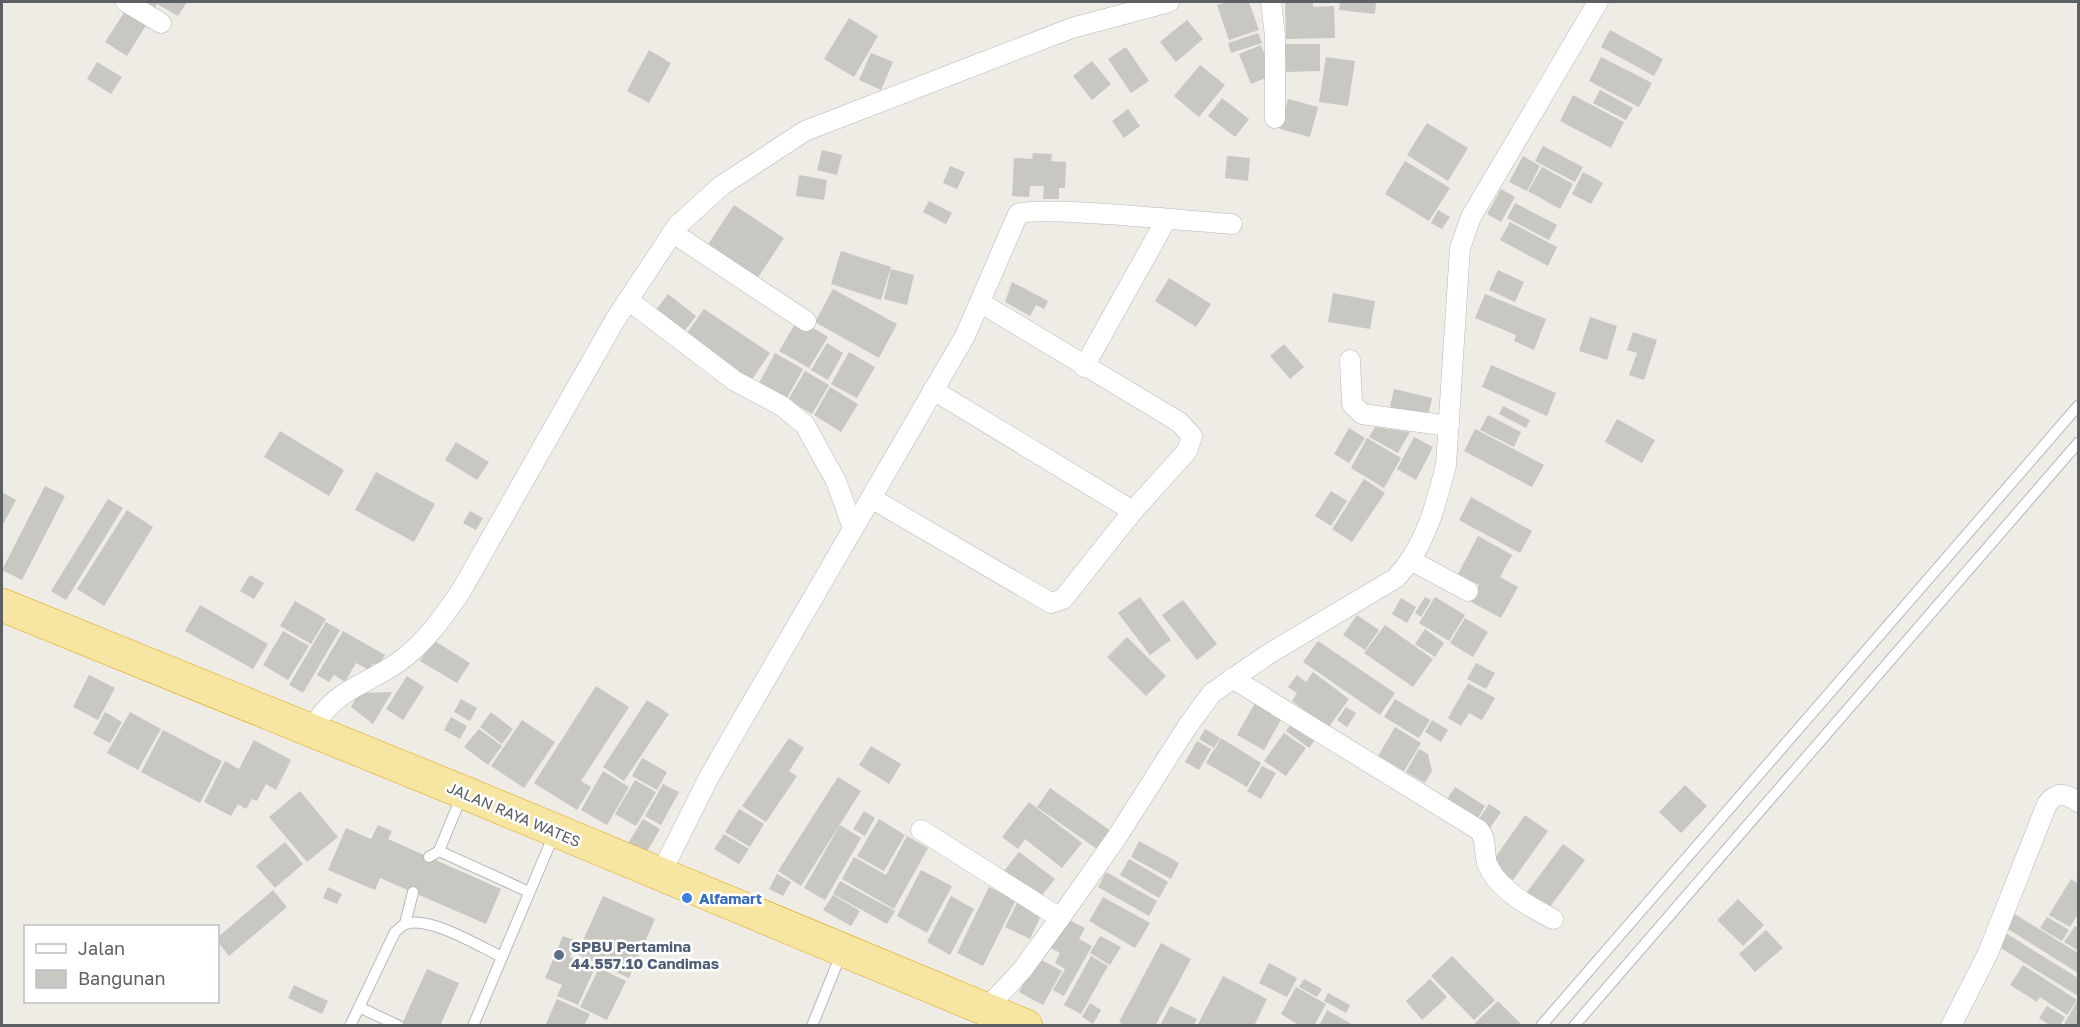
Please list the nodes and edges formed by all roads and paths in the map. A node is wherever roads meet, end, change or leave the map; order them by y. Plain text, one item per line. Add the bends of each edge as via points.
1 (126, 2) edge
2 (1169, 2) edge
3 (1271, 2) edge
4 (1598, 2) edge
5 (161, 23) dead end
6 (1275, 118) dead end
7 (1166, 220) junction
8 (1232, 224) dead end
9 (673, 233) junction
10 (628, 300) junction
11 (981, 303) junction
12 (806, 321) dead end
13 (1350, 360) dead end
14 (1084, 367) junction
15 (933, 390) junction
16 (2079, 406) edge
17 (1449, 426) junction
18 (2079, 443) edge
19 (871, 498) junction
20 (1133, 511) junction
21 (853, 528) junction
22 (1412, 561) junction
23 (1468, 591) dead end
24 (2, 605) edge
25 (1232, 678) junction
26 (311, 731) junction
27 (463, 792) junction
28 (2079, 802) edge
29 (921, 830) dead end
30 (555, 831) junction
31 (439, 851) junction
32 (429, 857) dead end
33 (660, 875) junction
34 (413, 892) dead end
35 (529, 892) junction
36 (1060, 918) junction
37 (1553, 920) dead end
38 (405, 924) junction
39 (843, 951) junction
40 (502, 957) junction
41 (359, 1007) junction
42 (986, 1009) junction
43 (350, 1026) edge
44 (399, 1026) edge
45 (473, 1026) edge
46 (812, 1026) edge
47 (1026, 1026) edge
48 (1541, 1026) edge
49 (1574, 1026) edge
50 (1952, 1026) edge

1 - 5 street
2 - 9 street via 1072,28 806,131 721,186
3 - 6 street
4 - 17 street via 1472,217 1460,248
7 - 8 street
7 - 11 street via 1024,211 1014,220
7 - 14 street
9 - 10 street
9 - 12 street
10 - 21 street via 735,381 782,406 805,425 836,481
10 - 26 street via 461,591 432,633 400,661 333,699
11 - 14 street
11 - 15 street
13 - 17 street via 1352,404 1362,414
14 - 20 street via 1179,422 1192,436 1187,451
15 - 19 street
15 - 20 street
16 - 48 lane
17 - 22 street via 1446,465 1437,499
18 - 49 lane
19 - 20 street via 1051,603 1063,598
19 - 21 street
21 - 33 street via 709,777
22 - 23 street
22 - 25 street via 1396,578
24 - 26 highway, JALAN RAYA WATES
25 - 36 street via 1212,693 1187,727
25 - 37 street via 1479,830 1488,865 1503,884
26 - 27 highway, JALAN RAYA WATES
27 - 30 highway, JALAN RAYA WATES
27 - 31 lane
28 - 50 street via 2063,794 2047,804 1988,952
29 - 36 street
30 - 33 highway, JALAN RAYA WATES
30 - 35 lane
31 - 32 lane
31 - 35 lane
33 - 39 highway, JALAN RAYA WATES
34 - 38 lane
35 - 40 lane
36 - 42 street via 1023,969
38 - 40 lane via 423,922 435,926
38 - 41 lane via 395,932
39 - 42 highway, JALAN RAYA WATES
39 - 46 lane
40 - 45 lane
41 - 43 lane
41 - 44 lane
42 - 47 highway, JALAN RAYA WATES

